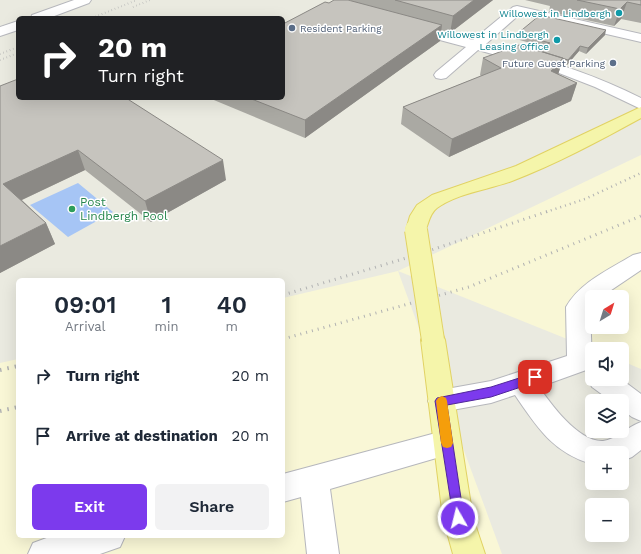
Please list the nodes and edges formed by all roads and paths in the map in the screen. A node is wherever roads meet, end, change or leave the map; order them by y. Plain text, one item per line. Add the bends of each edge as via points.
1 (85, 0) edge
2 (42, 16) edge
3 (400, 24) edge
4 (16, 26) edge
5 (0, 32) edge
6 (641, 38) edge
7 (482, 46) junction
8 (441, 75) dead end
9 (641, 104) edge
10 (641, 112) edge
11 (641, 260) edge
12 (585, 360) edge
13 (585, 367) edge
14 (521, 382) junction
15 (611, 386) edge
16 (441, 401) junction
17 (641, 408) edge
18 (641, 434) edge
19 (447, 443) junction
20 (625, 446) edge
21 (585, 449) edge
22 (314, 480) junction
23 (285, 487) edge
24 (102, 538) edge
25 (44, 554) edge
26 (324, 554) edge
27 (469, 554) edge

1 - 2 street
3 - 7 street
4 - 5 street
6 - 7 street via 517,10
7 - 8 street
7 - 9 street via 490,56 524,66 539,62 586,78
10 - 16 main road, bridge via 543,161 441,199 429,205 420,216 416,230
11 - 12 street via 594,290 578,307
13 - 14 street
14 - 16 street via 491,392
14 - 21 street via 552,426 565,438
15 - 17 street
16 - 19 main road
18 - 20 street
19 - 22 street
19 - 27 main road via 458,518
22 - 23 street
22 - 26 street
24 - 25 street

